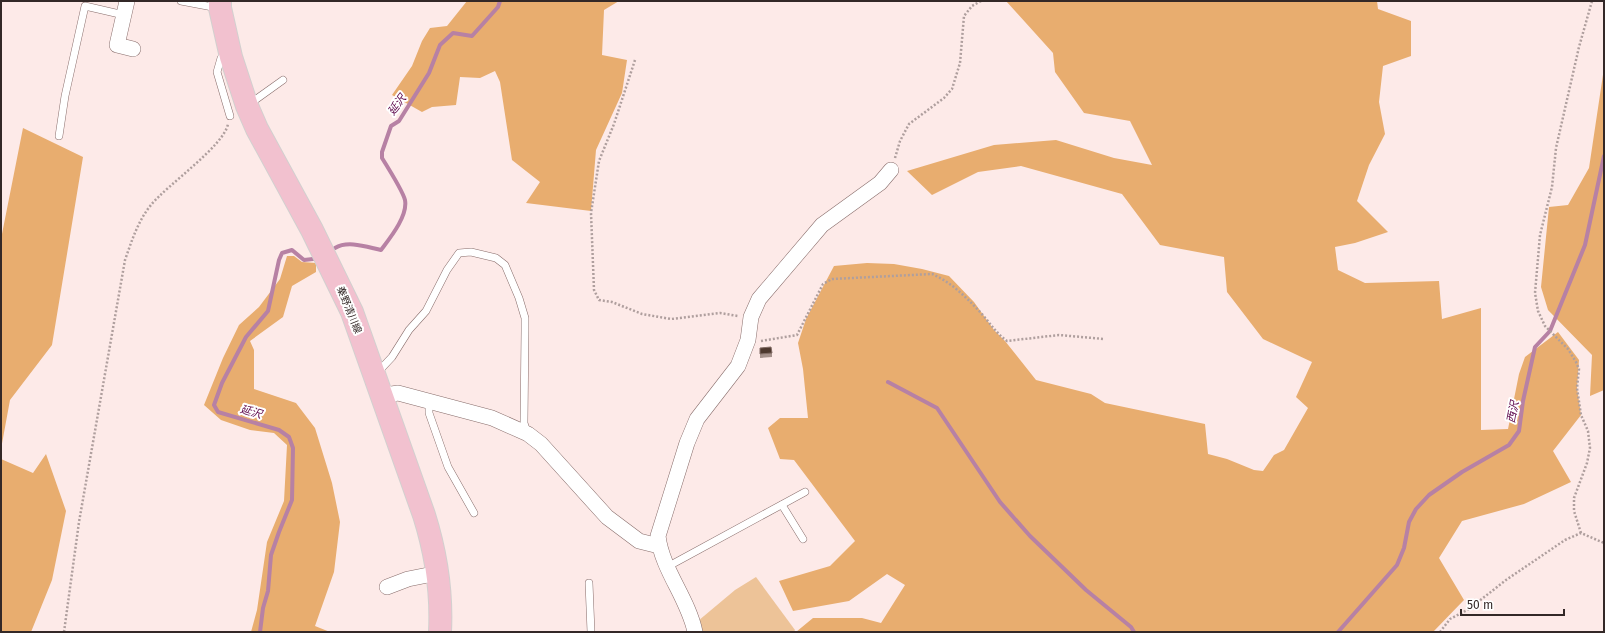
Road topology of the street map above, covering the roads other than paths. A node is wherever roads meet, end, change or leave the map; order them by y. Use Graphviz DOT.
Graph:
graph roads {
  1 [pos="181,1"];
  2 [pos="220,5"];
  3 [pos="126,8"];
  4 [pos="133,49"];
  5 [pos="283,80"];
  6 [pos="238,111"];
  7 [pos="59,136"];
  8 [pos="892,170"];
  9 [pos="377,386"];
  10 [pos="429,402"];
  11 [pos="528,434"];
  12 [pos="804,492"];
  13 [pos="782,505"];
  14 [pos="474,513"];
  15 [pos="803,539"];
  16 [pos="659,546"];
  17 [pos="667,567"];
  18 [pos="438,574"];
  19 [pos="589,584"];
  20 [pos="388,587"];
  21 [pos="440,632"];
  22 [pos="591,632"];
  23 [pos="695,632"];
  1 -- 2 [label="lane"];
  2 -- 6 [label="main road, 秦野清川線"];
  3 -- 4 [label="street"];
  3 -- 7 [label="lane"];
  5 -- 6 [label="lane"];
  6 -- 9 [label="main road, 秦野清川線"];
  8 -- 16 [label="street"];
  9 -- 10 [label="street"];
  9 -- 11 [label="lane"];
  9 -- 18 [label="main road, 秦野清川線"];
  10 -- 11 [label="street"];
  10 -- 14 [label="lane"];
  11 -- 16 [label="street"];
  12 -- 13 [label="lane"];
  13 -- 15 [label="lane"];
  13 -- 17 [label="lane"];
  16 -- 17 [label="street"];
  17 -- 23 [label="street"];
  18 -- 20 [label="street"];
  18 -- 21 [label="main road, 秦野清川線"];
  19 -- 22 [label="lane"];
}
